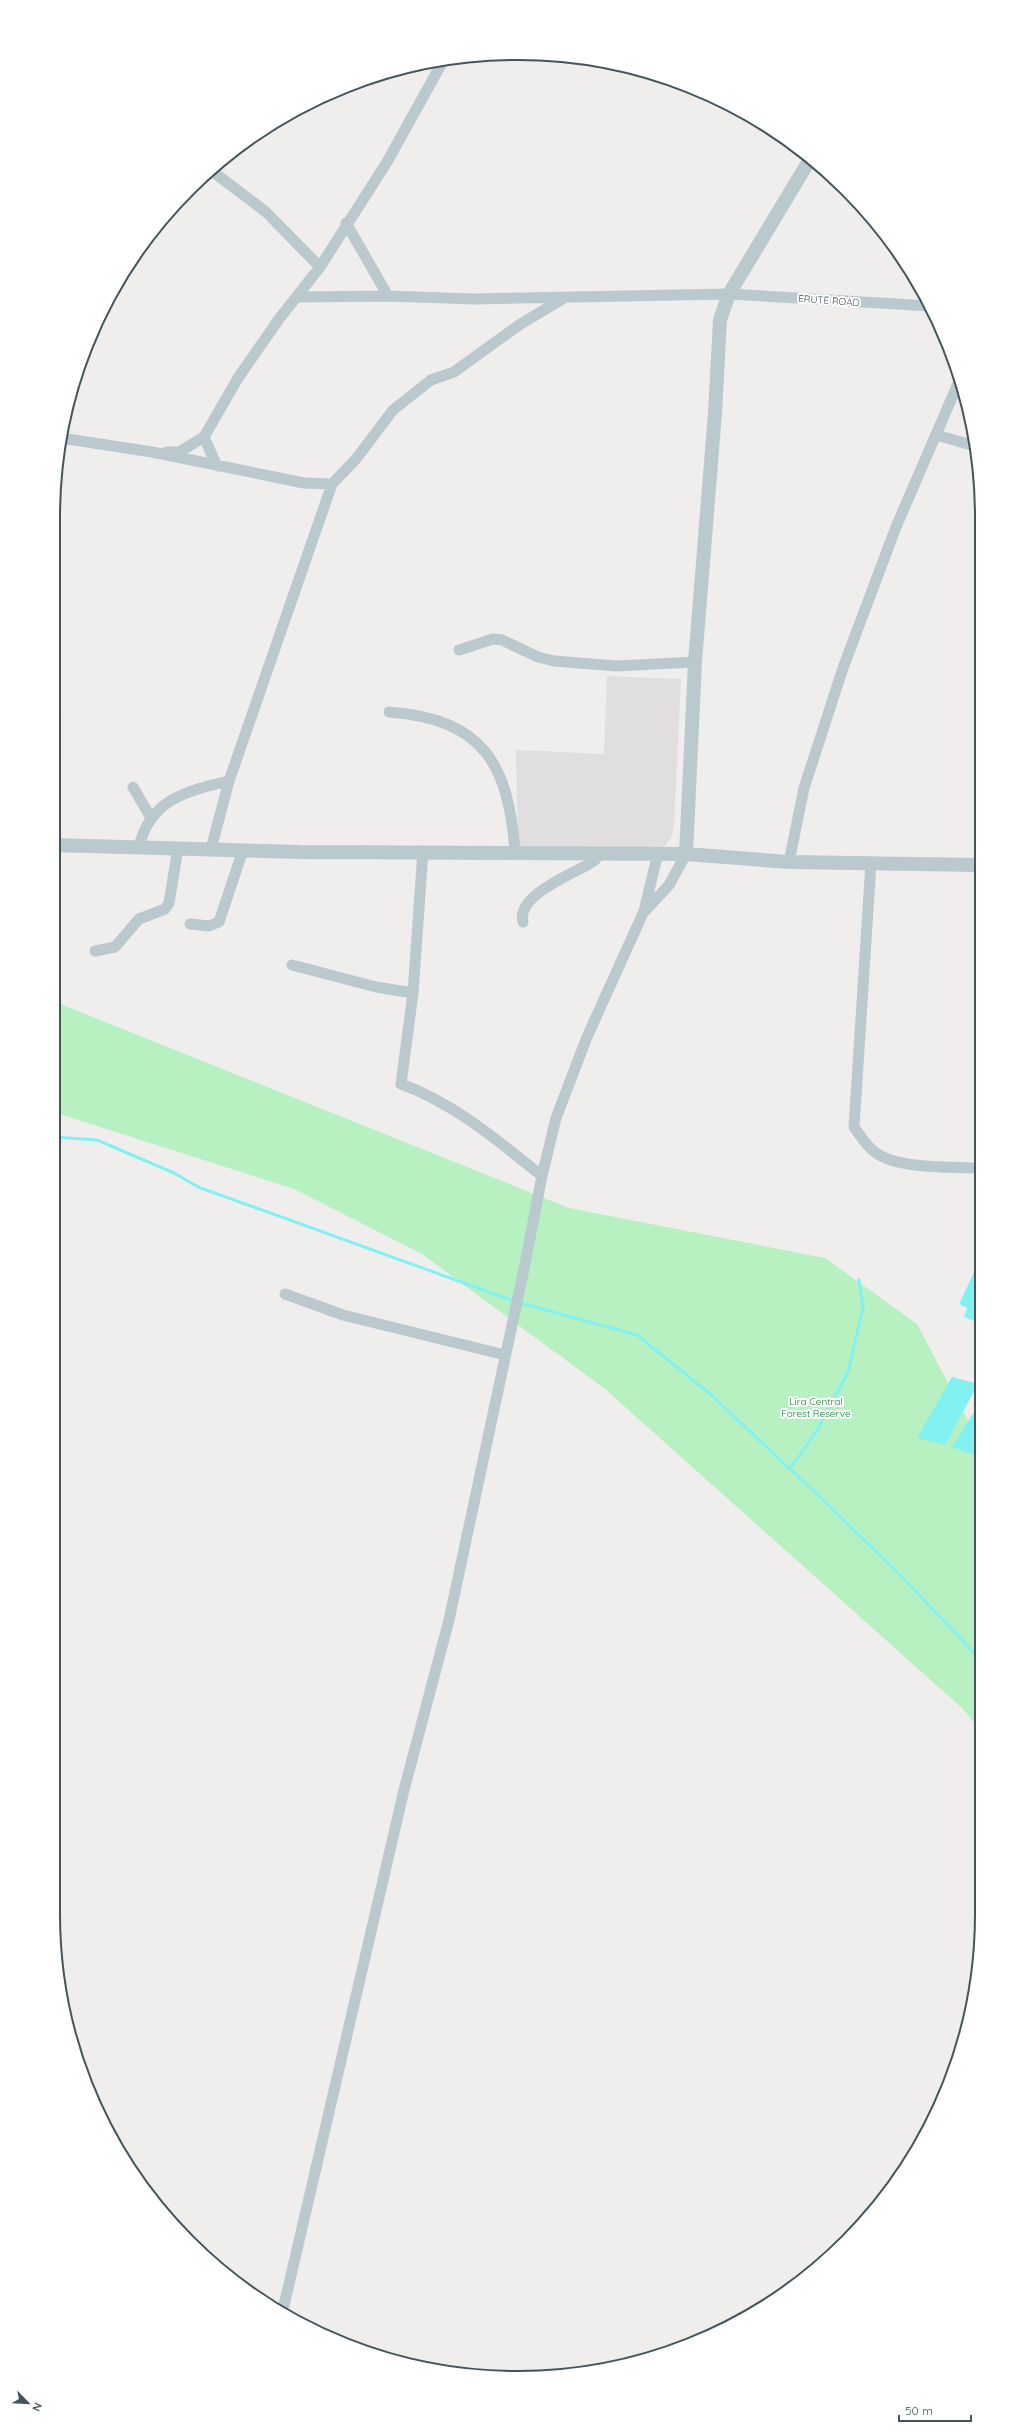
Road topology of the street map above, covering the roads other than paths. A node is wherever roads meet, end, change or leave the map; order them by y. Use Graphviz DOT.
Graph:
graph roads {
  1 [pos="440,67"];
  2 [pos="807,164"];
  3 [pos="216,174"];
  4 [pos="346,223"];
  5 [pos="320,267"];
  6 [pos="728,294"];
  7 [pos="388,296"];
  8 [pos="298,297"];
  9 [pos="564,298"];
  10 [pos="923,306"];
  11 [pos="956,388"];
  12 [pos="936,435"];
  13 [pos="204,437"];
  14 [pos="67,439"];
  15 [pos="969,444"];
  16 [pos="152,452"];
  17 [pos="217,466"];
  18 [pos="332,484"];
  19 [pos="459,650"];
  20 [pos="695,662"];
  21 [pos="389,712"];
  22 [pos="229,780"];
  23 [pos="133,787"];
  24 [pos="151,818"];
  25 [pos="60,845"];
  26 [pos="139,847"];
  27 [pos="178,848"];
  28 [pos="211,849"];
  29 [pos="243,850"];
  30 [pos="515,851"];
  31 [pos="423,852"];
  32 [pos="600,853"];
  33 [pos="658,853"];
  34 [pos="686,854"];
  35 [pos="789,862"];
  36 [pos="871,863"];
  37 [pos="975,865"];
  38 [pos="644,912"];
  39 [pos="523,922"];
  40 [pos="190,924"];
  41 [pos="95,951"];
  42 [pos="292,965"];
  43 [pos="413,993"];
  44 [pos="975,1168"];
  45 [pos="542,1176"];
  46 [pos="285,1294"];
  47 [pos="505,1356"];
  48 [pos="284,2307"];
  1 -- 4 [label="street"];
  2 -- 6 [label="street"];
  3 -- 5 [label="street"];
  4 -- 5 [label="street"];
  4 -- 7 [label="street"];
  5 -- 8 [label="street"];
  6 -- 9 [label="street, ERUTE ROAD"];
  6 -- 10 [label="street, ERUTE ROAD"];
  6 -- 20 [label="street"];
  7 -- 8 [label="street, ERUTE ROAD"];
  7 -- 9 [label="street, ERUTE ROAD"];
  8 -- 13 [label="street"];
  9 -- 18 [label="street"];
  11 -- 12 [label="street"];
  12 -- 15 [label="street"];
  12 -- 35 [label="street"];
  13 -- 16 [label="street"];
  13 -- 17 [label="street"];
  14 -- 16 [label="street"];
  16 -- 17 [label="street"];
  17 -- 18 [label="street"];
  18 -- 22 [label="street"];
  19 -- 20 [label="street"];
  20 -- 34 [label="street"];
  21 -- 30 [label="street"];
  22 -- 24 [label="street"];
  22 -- 28 [label="street"];
  23 -- 24 [label="street"];
  24 -- 26 [label="street"];
  25 -- 26 [label="street"];
  26 -- 27 [label="street"];
  27 -- 28 [label="street"];
  27 -- 41 [label="street"];
  28 -- 29 [label="street"];
  29 -- 31 [label="street"];
  29 -- 40 [label="street"];
  30 -- 31 [label="street"];
  30 -- 32 [label="street"];
  31 -- 43 [label="street"];
  32 -- 33 [label="street"];
  32 -- 39 [label="street"];
  33 -- 34 [label="street"];
  33 -- 38 [label="street"];
  34 -- 35 [label="street"];
  34 -- 38 [label="street"];
  35 -- 36 [label="street"];
  36 -- 37 [label="street"];
  36 -- 44 [label="street"];
  38 -- 45 [label="street"];
  42 -- 43 [label="street"];
  43 -- 45 [label="street"];
  45 -- 47 [label="street"];
  46 -- 47 [label="street"];
  47 -- 48 [label="street"];
}
